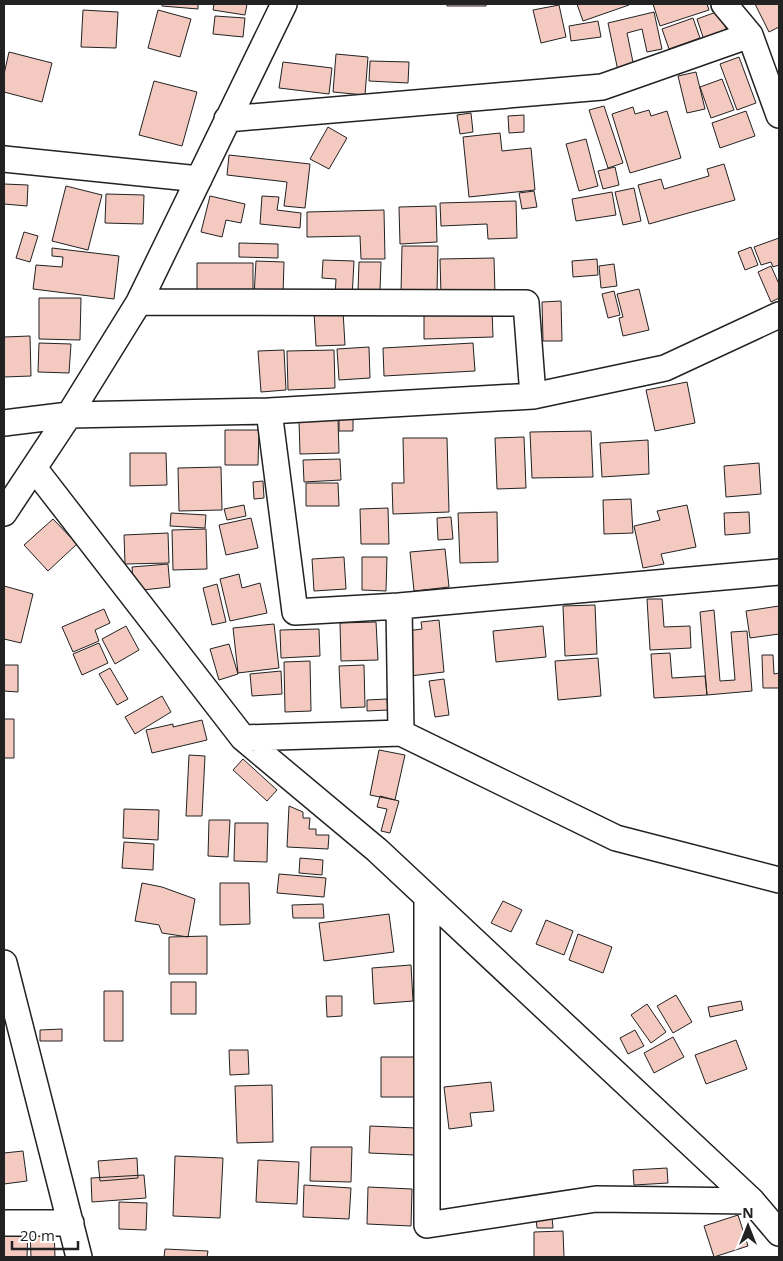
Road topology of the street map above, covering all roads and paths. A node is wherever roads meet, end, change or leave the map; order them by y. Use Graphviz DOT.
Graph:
graph roads {
  1 [pos="284,4"];
  2 [pos="724,4"];
  3 [pos="750,35"];
  4 [pos="779,115"];
  5 [pos="227,119"];
  6 [pos="4,160"];
  7 [pos="199,179"];
  8 [pos="139,302"];
  9 [pos="779,315"];
  10 [pos="533,396"];
  11 [pos="269,411"];
  12 [pos="69,415"];
  13 [pos="4,423"];
  14 [pos="34,468"];
  15 [pos="4,513"];
  16 [pos="779,572"];
  17 [pos="399,606"];
  18 [pos="401,733"];
  19 [pos="243,738"];
  20 [pos="779,880"];
  21 [pos="427,897"];
  22 [pos="4,963"];
  23 [pos="752,1201"];
  24 [pos="70,1223"];
  25 [pos="4,1224"];
  26 [pos="779,1233"];
  27 [pos="79,1257"];
  1 -- 5 [label="street"];
  2 -- 3 [label="street"];
  3 -- 4 [label="street"];
  3 -- 5 [label="street"];
  5 -- 7 [label="street"];
  6 -- 7 [label="street"];
  7 -- 8 [label="street"];
  8 -- 10 [label="street"];
  8 -- 12 [label="street"];
  9 -- 10 [label="street"];
  10 -- 11 [label="street"];
  11 -- 12 [label="street"];
  11 -- 17 [label="street"];
  12 -- 13 [label="street"];
  12 -- 14 [label="street"];
  14 -- 15 [label="street"];
  14 -- 19 [label="street"];
  16 -- 17 [label="street"];
  17 -- 18 [label="street"];
  18 -- 19 [label="street"];
  18 -- 20 [label="street"];
  19 -- 21 [label="street"];
  21 -- 23 [label="street"];
  21 -- 23 [label="street"];
  22 -- 24 [label="street"];
  23 -- 26 [label="street"];
  24 -- 25 [label="street"];
  24 -- 27 [label="street"];
}
